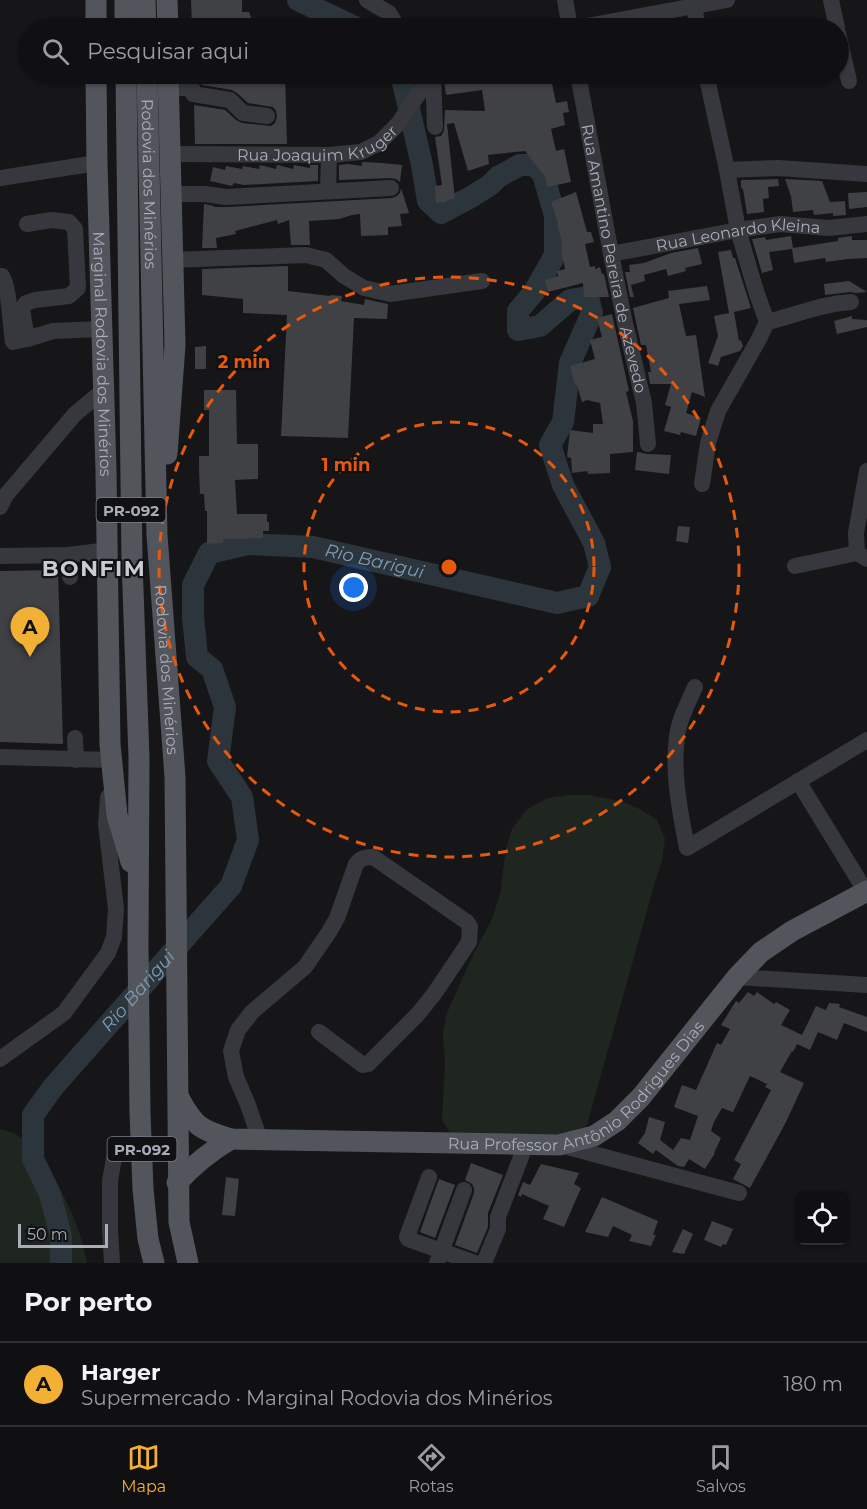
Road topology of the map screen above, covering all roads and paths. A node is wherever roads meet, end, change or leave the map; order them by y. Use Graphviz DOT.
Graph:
graph roads {
  1 [pos="96,0"];
  2 [pos="125,0"];
  3 [pos="145,0"];
  4 [pos="167,0"];
  5 [pos="367,0"];
  6 [pos="565,0"];
  7 [pos="727,0"];
  8 [pos="831,0"];
  9 [pos="694,6"];
  10 [pos="96,18"];
  11 [pos="125,18"];
  12 [pos="146,18"];
  13 [pos="168,18"];
  14 [pos="392,18"];
  15 [pos="568,18"];
  16 [pos="630,18"];
  17 [pos="696,18"];
  18 [pos="835,18"];
  19 [pos="96,84"];
  20 [pos="126,84"];
  21 [pos="147,84"];
  22 [pos="425,84"];
  23 [pos="433,84"];
  24 [pos="580,84"];
  25 [pos="708,84"];
  26 [pos="169,87"];
  27 [pos="267,116"];
  28 [pos="435,127"];
  29 [pos="170,154"];
  30 [pos="330,155"];
  31 [pos="97,163"];
  32 [pos="728,170"];
  33 [pos="867,174"];
  34 [pos="0,178"];
  35 [pos="391,188"];
  36 [pos="328,191"];
  37 [pos="172,200"];
  38 [pos="27,224"];
  39 [pos="867,224"];
  40 [pos="738,230"];
  41 [pos="611,254"];
  42 [pos="172,260"];
  43 [pos="0,276"];
  44 [pos="482,281"];
  45 [pos="851,302"];
  46 [pos="767,322"];
  47 [pos="102,329"];
  48 [pos="13,342"];
  49 [pos="104,390"];
  50 [pos="648,444"];
  51 [pos="867,471"];
  52 [pos="702,484"];
  53 [pos="0,507"];
  54 [pos="157,535"];
  55 [pos="108,550"];
  56 [pos="69,555"];
  57 [pos="0,556"];
  58 [pos="862,556"];
  59 [pos="795,566"];
  60 [pos="70,577"];
  61 [pos="695,687"];
  62 [pos="75,738"];
  63 [pos="867,740"];
  64 [pos="0,757"];
  65 [pos="76,759"];
  66 [pos="111,760"];
  67 [pos="798,781"];
  68 [pos="138,883"];
  69 [pos="866,891"];
  70 [pos="737,977"];
  71 [pos="867,985"];
  72 [pos="319,1032"];
  73 [pos="0,1059"];
  74 [pos="178,1097"];
  75 [pos="231,1139"];
  76 [pos="260,1140"];
  77 [pos="541,1145"];
  78 [pos="142,1148"];
  79 [pos="429,1177"];
  80 [pos="177,1184"];
  81 [pos="464,1190"];
  82 [pos="739,1194"];
  83 [pos="439,1257"];
  84 [pos="112,1263"];
  85 [pos="154,1263"];
  86 [pos="188,1263"];
  87 [pos="475,1263"];
  88 [pos="484,1263"];
  1 -- 10 [label="main road"];
  2 -- 11 [label="main road"];
  3 -- 12 [label="main road"];
  4 -- 13 [label="main road"];
  5 -- 14 [label="street"];
  6 -- 15 [label="street"];
  7 -- 9 [label="street"];
  8 -- 18 [label="street"];
  9 -- 16 [label="street"];
  9 -- 17 [label="street"];
  19 -- 31 [label="main road, Marginal Rodovia dos Minérios"];
  20 -- 68 [label="main road, Rodovia dos Minérios / PR-092"];
  21 -- 54 [label="main road, Rodovia dos Minérios / PR-092"];
  22 -- 30 [label="street, Rua Joaquim Kruger"];
  23 -- 28 [label="street"];
  24 -- 41 [label="street, Rua Amantino Pereira de Azevedo"];
  25 -- 32 [label="street"];
  26 -- 27 [label="street"];
  26 -- 29 [label="main road"];
  29 -- 30 [label="street, Rua Joaquim Kruger"];
  29 -- 37 [label="main road"];
  30 -- 36 [label="street"];
  31 -- 34 [label="street"];
  31 -- 47 [label="main road, Marginal Rodovia dos Minérios"];
  32 -- 33 [label="street"];
  32 -- 40 [label="street"];
  35 -- 36 [label="street"];
  36 -- 37 [label="street"];
  37 -- 42 [label="main road"];
  38 -- 48 [label="street"];
  39 -- 40 [label="street, Rua Leonardo Kleina"];
  40 -- 41 [label="street, Rua Leonardo Kleina"];
  40 -- 46 [label="street"];
  41 -- 50 [label="street, Rua Amantino Pereira de Azevedo"];
  42 -- 44 [label="street"];
  42 -- 54 [label="main road"];
  43 -- 48 [label="street"];
  45 -- 46 [label="street"];
  46 -- 52 [label="street"];
  47 -- 48 [label="street"];
  47 -- 49 [label="main road, Marginal Rodovia dos Minérios"];
  49 -- 53 [label="street"];
  49 -- 55 [label="main road, Marginal Rodovia dos Minérios"];
  51 -- 58 [label="street"];
  54 -- 74 [label="main road, Rodovia dos Minérios / PR-092"];
  55 -- 56 [label="street"];
  55 -- 66 [label="main road, Marginal Rodovia dos Minérios"];
  56 -- 57 [label="street"];
  56 -- 60 [label="street"];
  58 -- 59 [label="street"];
  61 -- 67 [label="street"];
  62 -- 65 [label="street"];
  63 -- 67 [label="street"];
  64 -- 65 [label="street"];
  65 -- 66 [label="street"];
  66 -- 68 [label="main road, Marginal Rodovia dos Minérios"];
  66 -- 73 [label="street"];
  67 -- 69 [label="street"];
  68 -- 78 [label="main road, Rodovia dos Minérios / PR-092"];
  69 -- 70 [label="main road, Rua Professor Antônio Rodrigues Dias"];
  70 -- 71 [label="street"];
  70 -- 77 [label="main road, Rua Professor Antônio Rodrigues Dias"];
  72 -- 76 [label="street"];
  74 -- 75 [label="main road, Rua Professor Antônio Rodrigues Dias"];
  74 -- 80 [label="main road, Rodovia dos Minérios / PR-092"];
  75 -- 76 [label="main road, Rua Professor Antônio Rodrigues Dias"];
  75 -- 80 [label="main road"];
  76 -- 77 [label="main road, Rua Professor Antônio Rodrigues Dias"];
  77 -- 82 [label="street"];
  77 -- 88 [label="street"];
  78 -- 84 [label="street"];
  78 -- 85 [label="main road, Rodovia dos Minérios / PR-092"];
  79 -- 83 [label="street"];
  80 -- 86 [label="main road, Rodovia dos Minérios / PR-092"];
  81 -- 83 [label="street"];
  83 -- 87 [label="street"];
}
